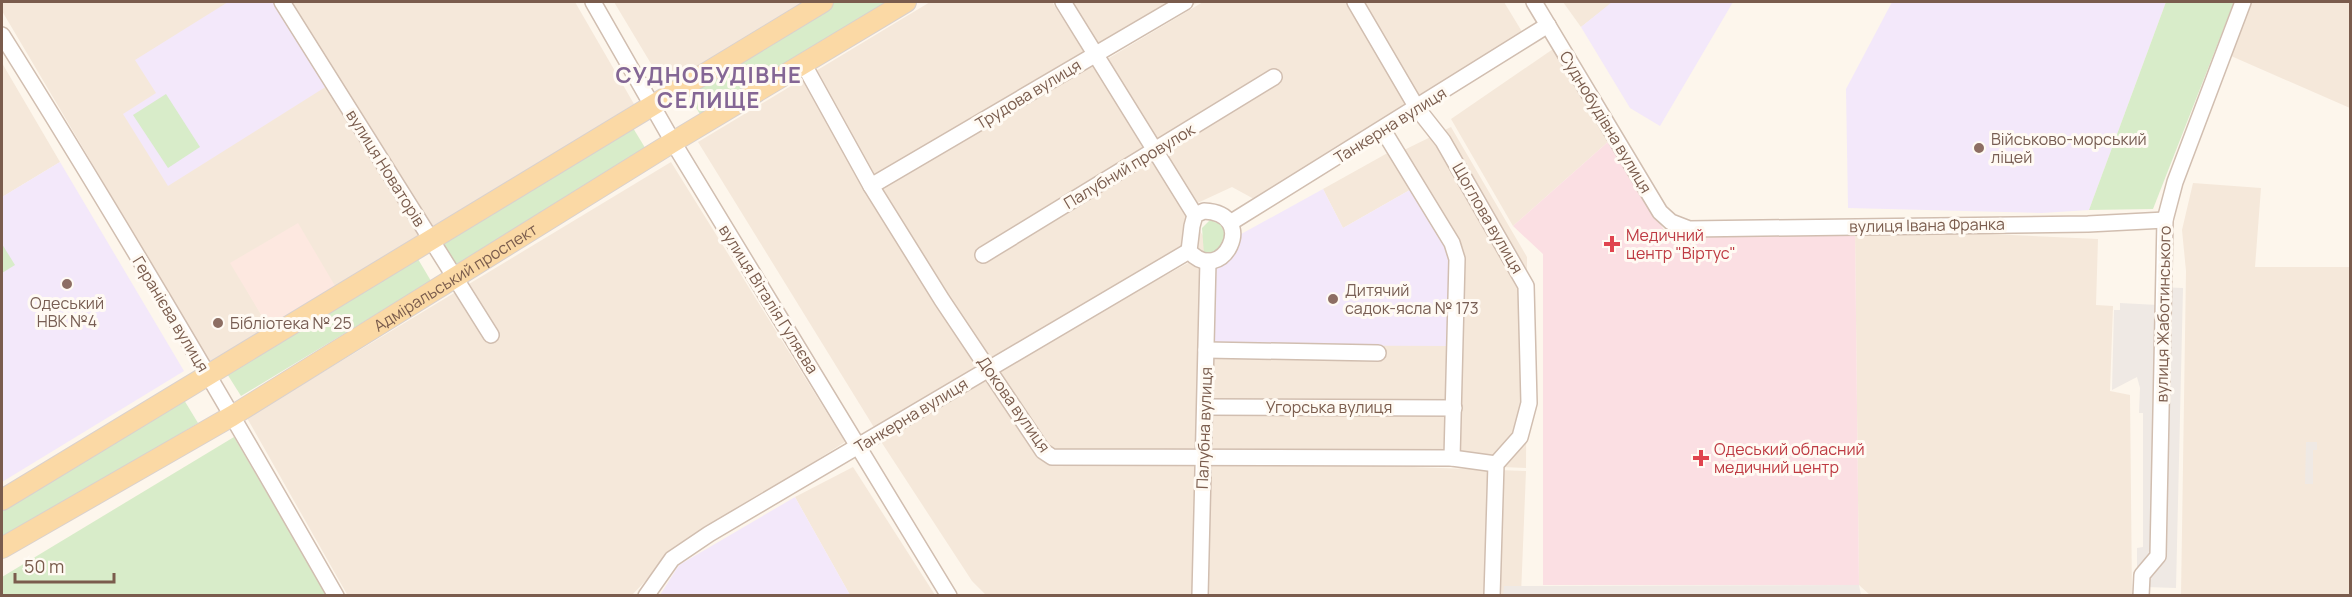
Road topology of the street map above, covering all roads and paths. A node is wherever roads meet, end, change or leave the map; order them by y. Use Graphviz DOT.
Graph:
graph roads {
  1 [pos="282,2"];
  2 [pos="593,2"];
  3 [pos="823,2"];
  4 [pos="906,2"];
  5 [pos="1063,2"];
  6 [pos="1185,2"];
  7 [pos="1355,2"];
  8 [pos="1534,2"];
  9 [pos="2243,2"];
  10 [pos="1548,25"];
  11 [pos="2,35"];
  12 [pos="1094,55"];
  13 [pos="803,63"];
  14 [pos="1274,77"];
  15 [pos="651,104"];
  16 [pos="1417,108"];
  17 [pos="1383,130"];
  18 [pos="673,142"];
  19 [pos="1154,151"];
  20 [pos="871,186"];
  21 [pos="1195,216"];
  22 [pos="2165,220"];
  23 [pos="1230,223"];
  24 [pos="1689,229"];
  25 [pos="431,241"];
  26 [pos="1189,251"];
  27 [pos="983,255"];
  28 [pos="1208,261"];
  29 [pos="455,278"];
  30 [pos="491,335"];
  31 [pos="1206,350"];
  32 [pos="1378,352"];
  33 [pos="989,369"];
  34 [pos="208,376"];
  35 [pos="1205,406"];
  36 [pos="1454,408"];
  37 [pos="232,416"];
  38 [pos="860,446"];
  39 [pos="1203,458"];
  40 [pos="1452,458"];
  41 [pos="1496,464"];
  42 [pos="2,500"];
  43 [pos="2,548"];
  44 [pos="2151,566"];
  45 [pos="336,596"];
  46 [pos="646,596"];
  47 [pos="949,596"];
  48 [pos="1200,596"];
  49 [pos="1492,596"];
  50 [pos="2141,596"];
  51 [pos="2152,596"];
  1 -- 25 [label="street, вулиця Новаторів"];
  2 -- 15 [label="street, вулиця Віталія Гуляєва"];
  3 -- 15 [label="main road"];
  4 -- 13 [label="main road, Адміральський проспект"];
  5 -- 12 [label="street"];
  6 -- 12 [label="street, Трудова вулиця"];
  7 -- 16 [label="street, Щоглова вулиця"];
  8 -- 10 [label="street, Суднобудівна вулиця"];
  9 -- 22 [label="street, вулиця Жаботинського"];
  10 -- 16 [label="street, Танкерна вулиця"];
  10 -- 24 [label="street, Суднобудівна вулиця"];
  11 -- 34 [label="street, Геранієва вулиця"];
  12 -- 19 [label="street"];
  12 -- 20 [label="street, Трудова вулиця"];
  13 -- 18 [label="main road, Адміральський проспект"];
  13 -- 20 [label="street, Докова вулиця"];
  14 -- 19 [label="street, Палубний провулок"];
  15 -- 18 [label="street, вулиця Віталія Гуляєва"];
  15 -- 25 [label="main road"];
  16 -- 17 [label="street, Танкерна вулиця"];
  16 -- 41 [label="street, Щоглова вулиця"];
  17 -- 23 [label="street, Танкерна вулиця"];
  17 -- 36 [label="street"];
  18 -- 29 [label="main road, Адміральський проспект"];
  18 -- 38 [label="street, вулиця Віталія Гуляєва"];
  19 -- 21 [label="street"];
  19 -- 27 [label="street, Палубний провулок"];
  20 -- 33 [label="street, Докова вулиця"];
  21 -- 23 [label="street"];
  21 -- 26 [label="street"];
  22 -- 24 [label="street, вулиця Івана Франка"];
  22 -- 44 [label="street, вулиця Жаботинського"];
  23 -- 28 [label="street"];
  25 -- 29 [label="street, вулиця Новаторів"];
  25 -- 34 [label="main road"];
  26 -- 28 [label="street"];
  26 -- 33 [label="street, Танкерна вулиця"];
  28 -- 31 [label="street, Палубна вулиця"];
  29 -- 30 [label="street, вулиця Новаторів"];
  29 -- 37 [label="main road, Адміральський проспект"];
  31 -- 32 [label="street"];
  31 -- 35 [label="street, Палубна вулиця"];
  33 -- 38 [label="street, Танкерна вулиця"];
  33 -- 39 [label="street, Докова вулиця"];
  34 -- 37 [label="street, Геранієва вулиця"];
  34 -- 42 [label="main road"];
  35 -- 36 [label="street, Угорська вулиця"];
  35 -- 39 [label="street, Палубна вулиця"];
  36 -- 40 [label="street"];
  37 -- 43 [label="main road, Адміральський проспект"];
  37 -- 45 [label="street, Геранієва вулиця"];
  38 -- 46 [label="street, Танкерна вулиця"];
  38 -- 47 [label="street, вулиця Віталія Гуляєва"];
  39 -- 40 [label="street, Докова вулиця"];
  39 -- 48 [label="street, Палубна вулиця"];
  40 -- 41 [label="street, Докова вулиця"];
  41 -- 49 [label="street"];
  44 -- 50 [label="street, вулиця Жаботинського"];
  44 -- 51 [label="street, вулиця Жаботинського"];
}
